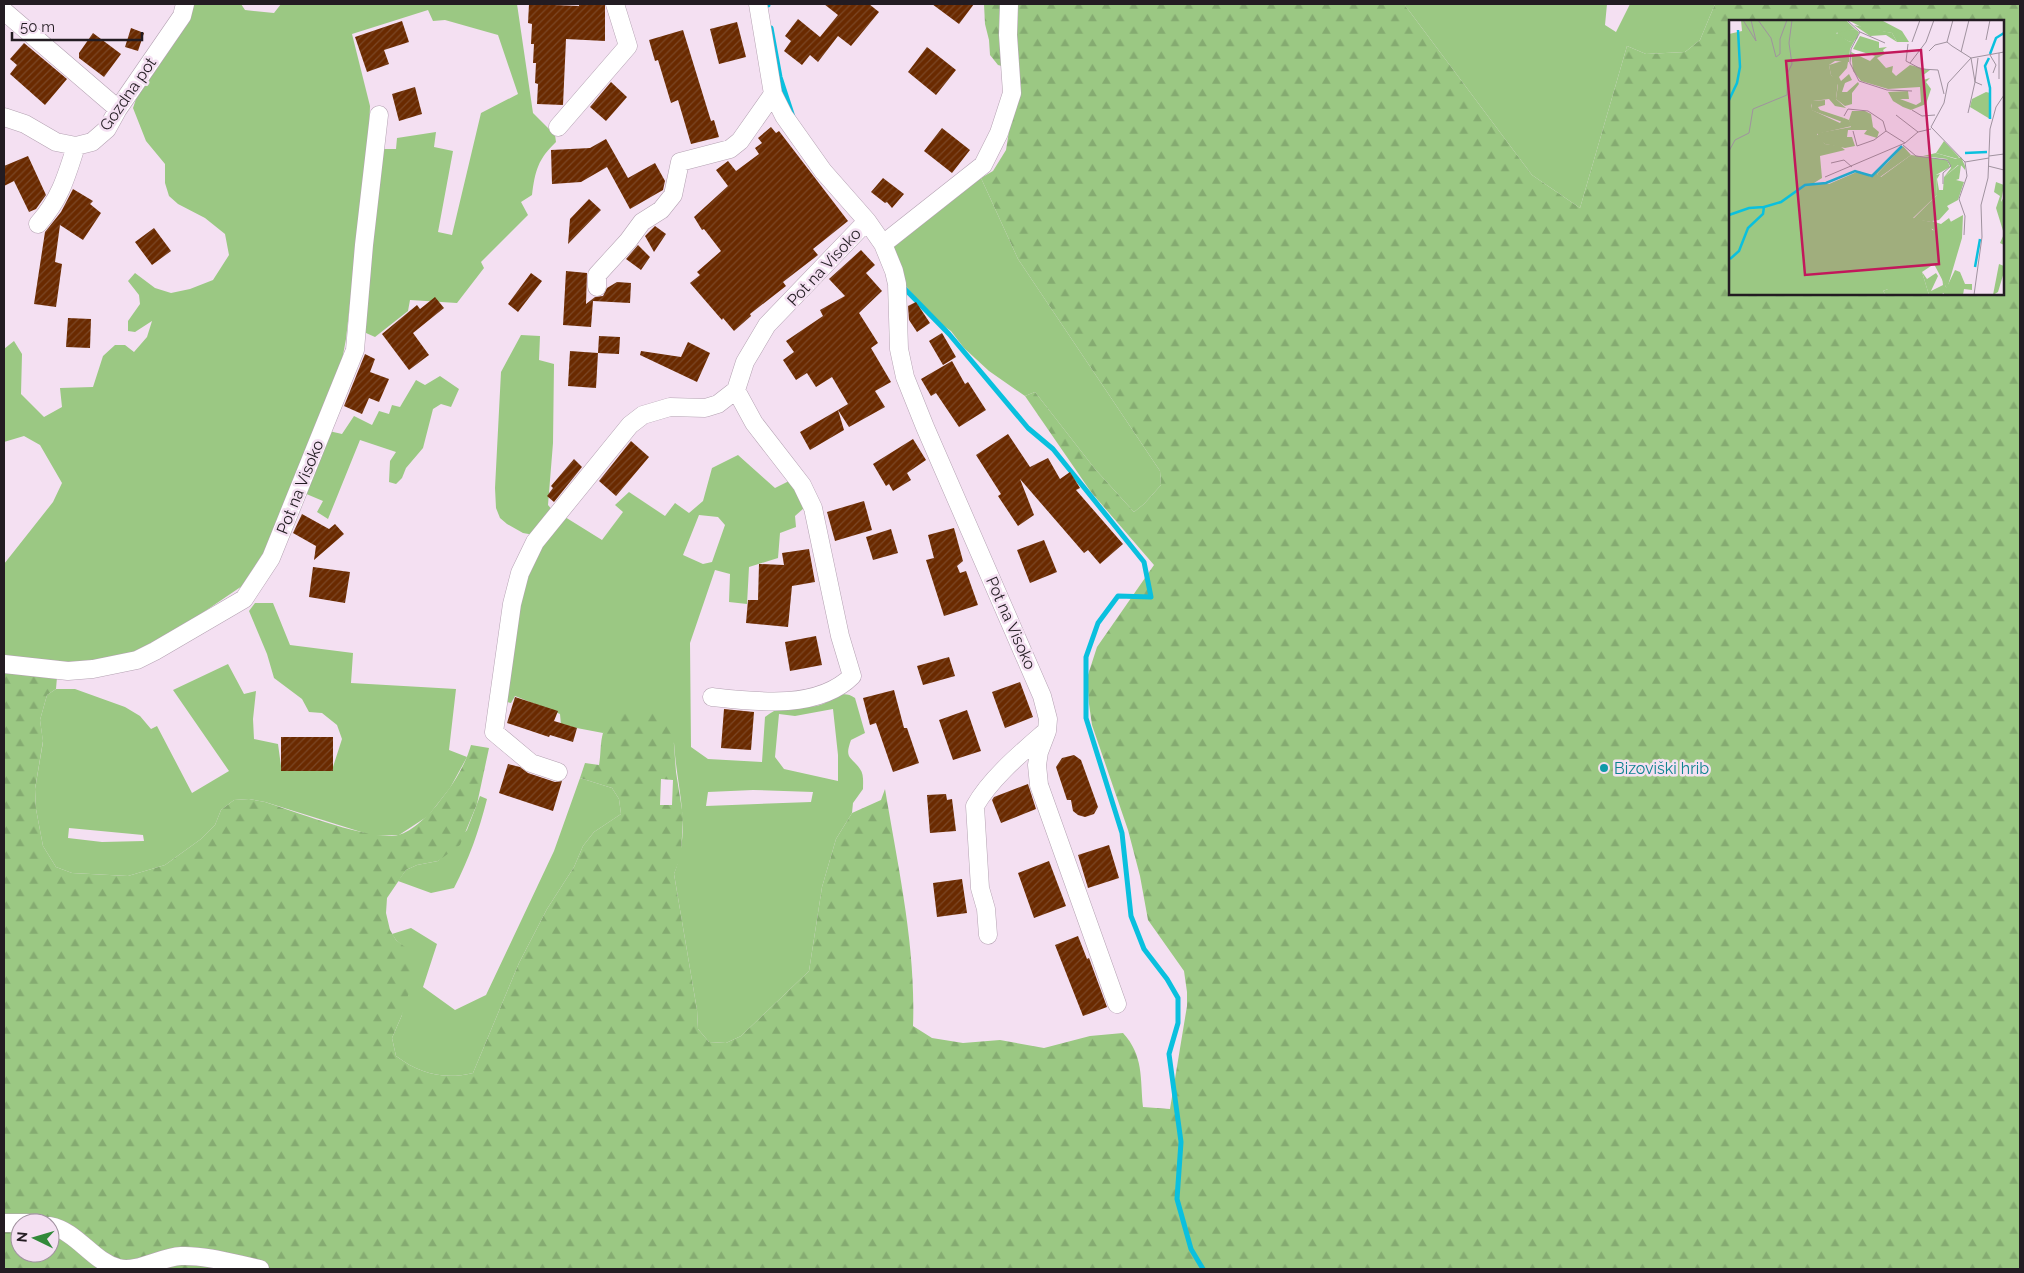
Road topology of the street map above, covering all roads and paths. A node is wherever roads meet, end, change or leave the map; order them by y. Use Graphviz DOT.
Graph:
graph roads {
  1 [pos="185,4"];
  2 [pos="615,4"];
  3 [pos="758,4"];
  4 [pos="1009,4"];
  5 [pos="4,12"];
  6 [pos="773,94"];
  7 [pos="118,109"];
  8 [pos="379,115"];
  9 [pos="4,117"];
  10 [pos="558,127"];
  11 [pos="76,146"];
  12 [pos="867,221"];
  13 [pos="38,224"];
  14 [pos="883,244"];
  15 [pos="597,287"];
  16 [pos="736,390"];
  17 [pos="4,664"];
  18 [pos="712,697"];
  19 [pos="1047,732"];
  20 [pos="558,772"];
  21 [pos="988,935"];
  22 [pos="1117,1004"];
  23 [pos="60,1228"];
  24 [pos="260,1269"];
  1 -- 7 [label="street, Gozdna pot"];
  2 -- 10 [label="street"];
  3 -- 6 [label="street, Pot na Visoko"];
  4 -- 14 [label="street, Pot na Visoko"];
  5 -- 7 [label="street"];
  6 -- 12 [label="street, Pot na Visoko"];
  6 -- 15 [label="street"];
  7 -- 11 [label="street, Gozdna pot"];
  8 -- 17 [label="street, Pot na Visoko"];
  9 -- 11 [label="street"];
  11 -- 13 [label="street"];
  12 -- 14 [label="street, Pot na Visoko"];
  12 -- 16 [label="street, Pot na Visoko"];
  14 -- 19 [label="street, Pot na Visoko"];
  16 -- 18 [label="street"];
  16 -- 20 [label="street"];
  19 -- 21 [label="street"];
  19 -- 22 [label="street, Pot na Visoko"];
  23 -- 24 [label="street"];
}
